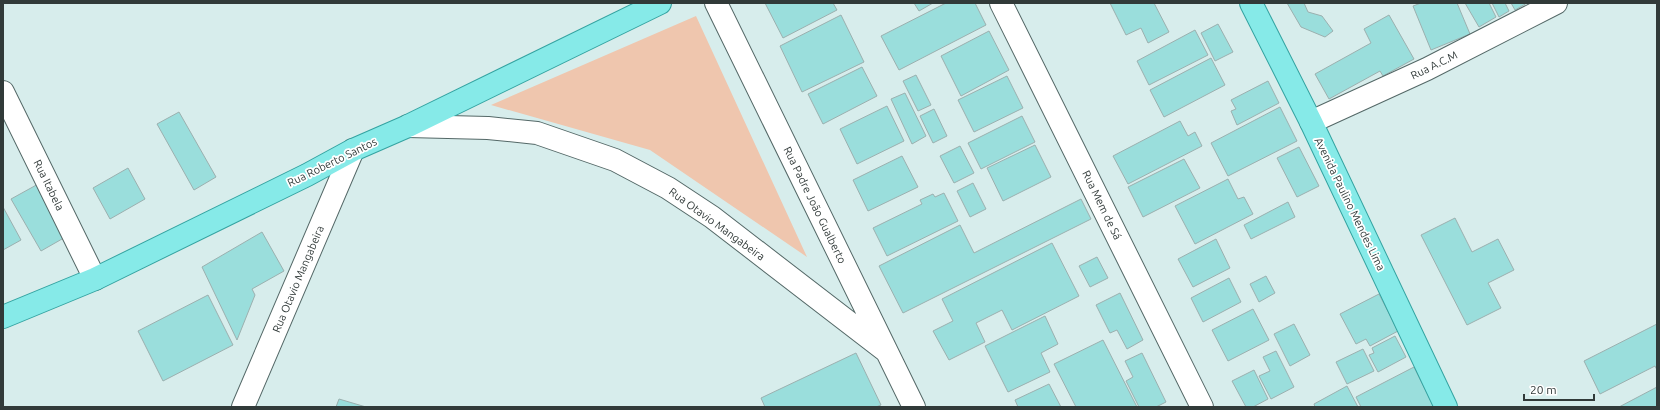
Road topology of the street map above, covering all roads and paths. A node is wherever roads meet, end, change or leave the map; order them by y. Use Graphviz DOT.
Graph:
graph roads {
  1 [pos="660,3"];
  2 [pos="716,3"];
  3 [pos="1001,3"];
  4 [pos="1251,3"];
  5 [pos="1556,3"];
  6 [pos="3,92"];
  7 [pos="1310,122"];
  8 [pos="408,126"];
  9 [pos="353,150"];
  10 [pos="95,279"];
  11 [pos="3,317"];
  12 [pos="886,351"];
  13 [pos="242,407"];
  14 [pos="914,407"];
  15 [pos="1202,407"];
  16 [pos="1446,407"];
  1 -- 8 [label="main road, Rua Roberto Santos"];
  2 -- 12 [label="street, Rua Padre João Gualberto"];
  3 -- 15 [label="street, Rua Mem de Sá"];
  4 -- 7 [label="main road, Avenida Paulino Mendes Lima"];
  5 -- 7 [label="street, Rua A.C.M"];
  6 -- 10 [label="street, Rua Itabela"];
  7 -- 16 [label="main road, Avenida Paulino Mendes Lima"];
  8 -- 9 [label="main road, Rua Roberto Santos"];
  8 -- 12 [label="street, Rua Otavio Mangabeira"];
  9 -- 10 [label="main road, Rua Roberto Santos"];
  9 -- 13 [label="street, Rua Otavio Mangabeira"];
  10 -- 11 [label="main road, Rua Roberto Santos"];
  12 -- 14 [label="street, Rua Padre João Gualberto"];
}
